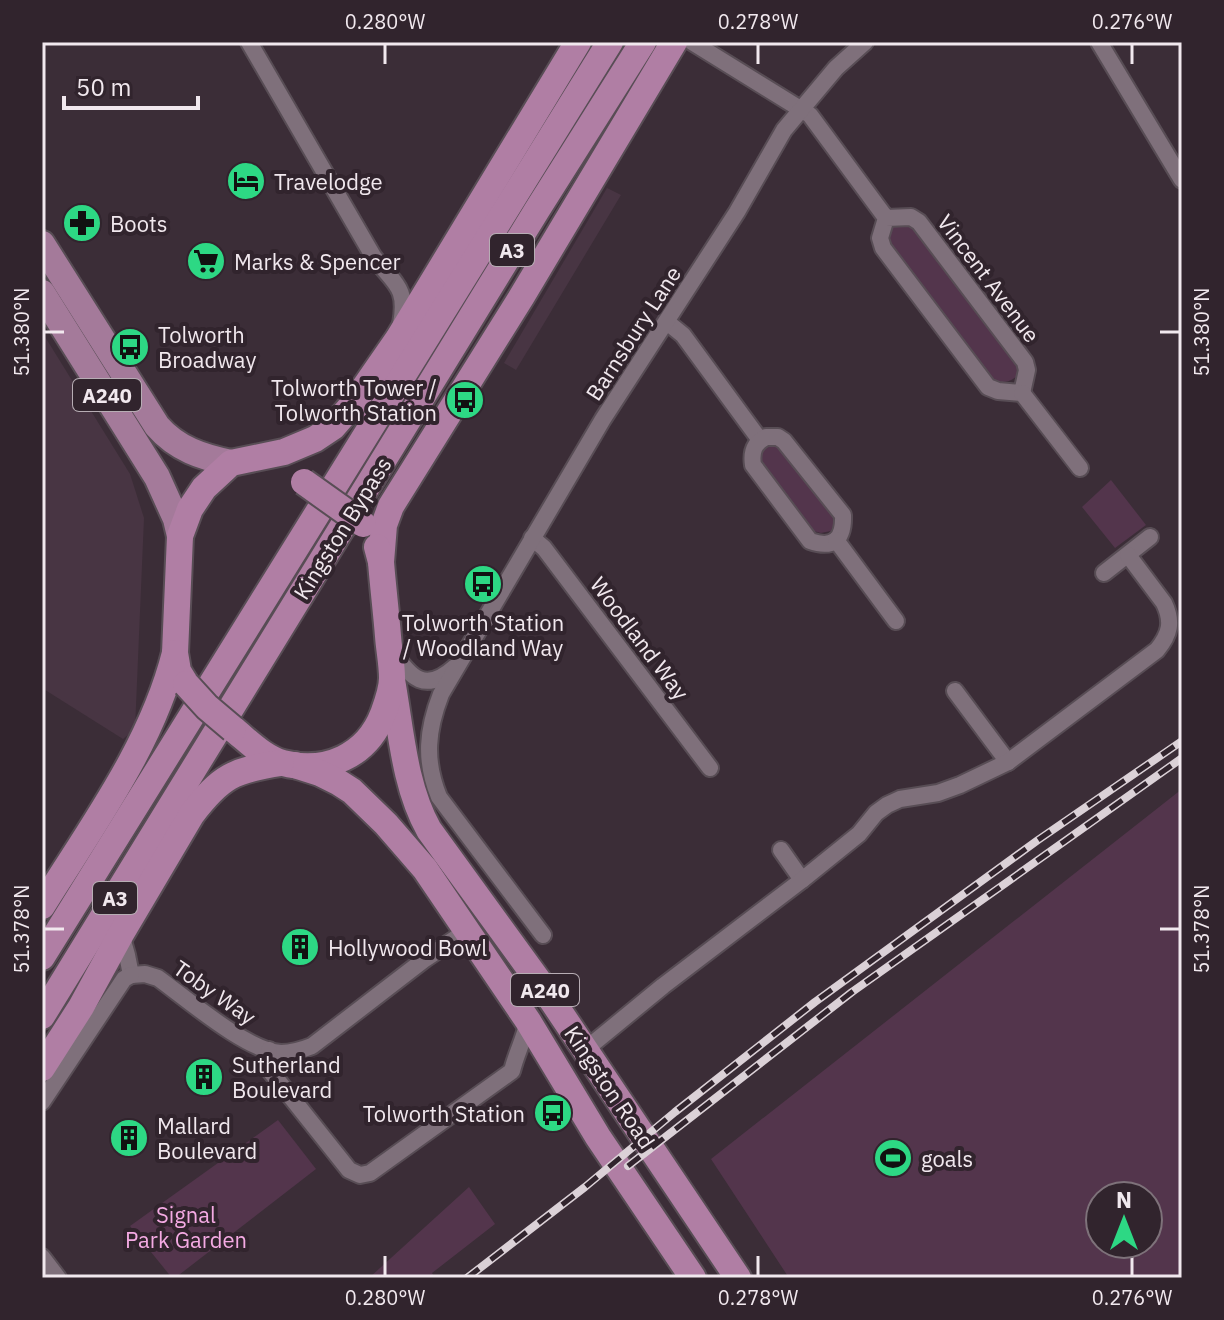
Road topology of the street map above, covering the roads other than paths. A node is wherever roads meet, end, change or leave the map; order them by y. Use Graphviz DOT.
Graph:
graph roads {
  1 [pos="249,42"];
  2 [pos="578,42"];
  3 [pos="610,42"];
  4 [pos="643,42"];
  5 [pos="674,42"];
  6 [pos="692,42"];
  7 [pos="865,42"];
  8 [pos="1099,42"];
  9 [pos="802,109"];
  10 [pos="1182,180"];
  11 [pos="886,218"];
  12 [pos="42,244"];
  13 [pos="42,293"];
  14 [pos="667,322"];
  15 [pos="398,339"];
  16 [pos="1022,393"];
  17 [pos="760,440"];
  18 [pos="243,460"];
  19 [pos="1080,468"];
  20 [pos="180,536"];
  21 [pos="1150,537"];
  22 [pos="532,538"];
  23 [pos="836,540"];
  24 [pos="1128,555"];
  25 [pos="381,562"];
  26 [pos="1104,573"];
  27 [pos="896,621"];
  28 [pos="389,647"];
  29 [pos="175,653"];
  30 [pos="459,663"];
  31 [pos="392,680"];
  32 [pos="955,691"];
  33 [pos="1008,762"];
  34 [pos="288,764"];
  35 [pos="710,768"];
  36 [pos="781,850"];
  37 [pos="802,880"];
  38 [pos="42,906"];
  39 [pos="468,930"];
  40 [pos="121,934"];
  41 [pos="543,935"];
  42 [pos="42,957"];
  43 [pos="131,975"];
  44 [pos="42,1016"];
  45 [pos="528,1021"];
  46 [pos="269,1050"];
  47 [pos="585,1050"];
  48 [pos="42,1068"];
  49 [pos="42,1102"];
  50 [pos="42,1257"];
  51 [pos="58,1278"];
  52 [pos="693,1278"];
  53 [pos="738,1278"];
  1 -- 15 [label="street"];
  2 -- 15 [label="highway"];
  3 -- 42 [label="highway, Kingston Bypass / A3"];
  4 -- 44 [label="highway, Kingston Bypass / A3"];
  5 -- 25 [label="highway"];
  6 -- 9 [label="street"];
  7 -- 9 [label="street, Barnsbury Lane"];
  8 -- 10 [label="street"];
  9 -- 11 [label="street"];
  9 -- 14 [label="street, Barnsbury Lane"];
  11 -- 16 [label="street"];
  11 -- 16 [label="street, Vincent Avenue"];
  12 -- 18 [label="main road, A240"];
  13 -- 20 [label="main road, A240"];
  14 -- 17 [label="street"];
  14 -- 22 [label="street, Barnsbury Lane"];
  15 -- 18 [label="highway"];
  16 -- 19 [label="street"];
  17 -- 23 [label="street"];
  17 -- 23 [label="street"];
  18 -- 20 [label="highway, A240"];
  18 -- 25 [label="highway, A240, bridge"];
  20 -- 29 [label="highway, A240"];
  21 -- 24 [label="street"];
  22 -- 30 [label="street, Barnsbury Lane"];
  22 -- 35 [label="street, Woodland Way"];
  23 -- 27 [label="street"];
  24 -- 26 [label="street"];
  24 -- 33 [label="street"];
  25 -- 28 [label="highway, A240"];
  28 -- 30 [label="street"];
  28 -- 31 [label="highway, A240"];
  29 -- 34 [label="highway, A240, bridge"];
  29 -- 38 [label="highway"];
  30 -- 41 [label="street, Barnsbury Lane"];
  31 -- 34 [label="highway, A240"];
  31 -- 47 [label="highway, Kingston Road / A240"];
  32 -- 33 [label="street"];
  33 -- 37 [label="street"];
  34 -- 39 [label="highway, Kingston Road / A240"];
  34 -- 40 [label="highway"];
  36 -- 37 [label="street"];
  37 -- 47 [label="street"];
  39 -- 45 [label="highway, Kingston Road / A240"];
  39 -- 46 [label="street, Toby Way"];
  40 -- 43 [label="street"];
  40 -- 48 [label="highway"];
  43 -- 46 [label="street, Toby Way"];
  43 -- 49 [label="street"];
  45 -- 46 [label="street"];
  45 -- 52 [label="highway, Kingston Road / A240"];
  47 -- 53 [label="highway, Kingston Road / A240"];
  50 -- 51 [label="street"];
}
